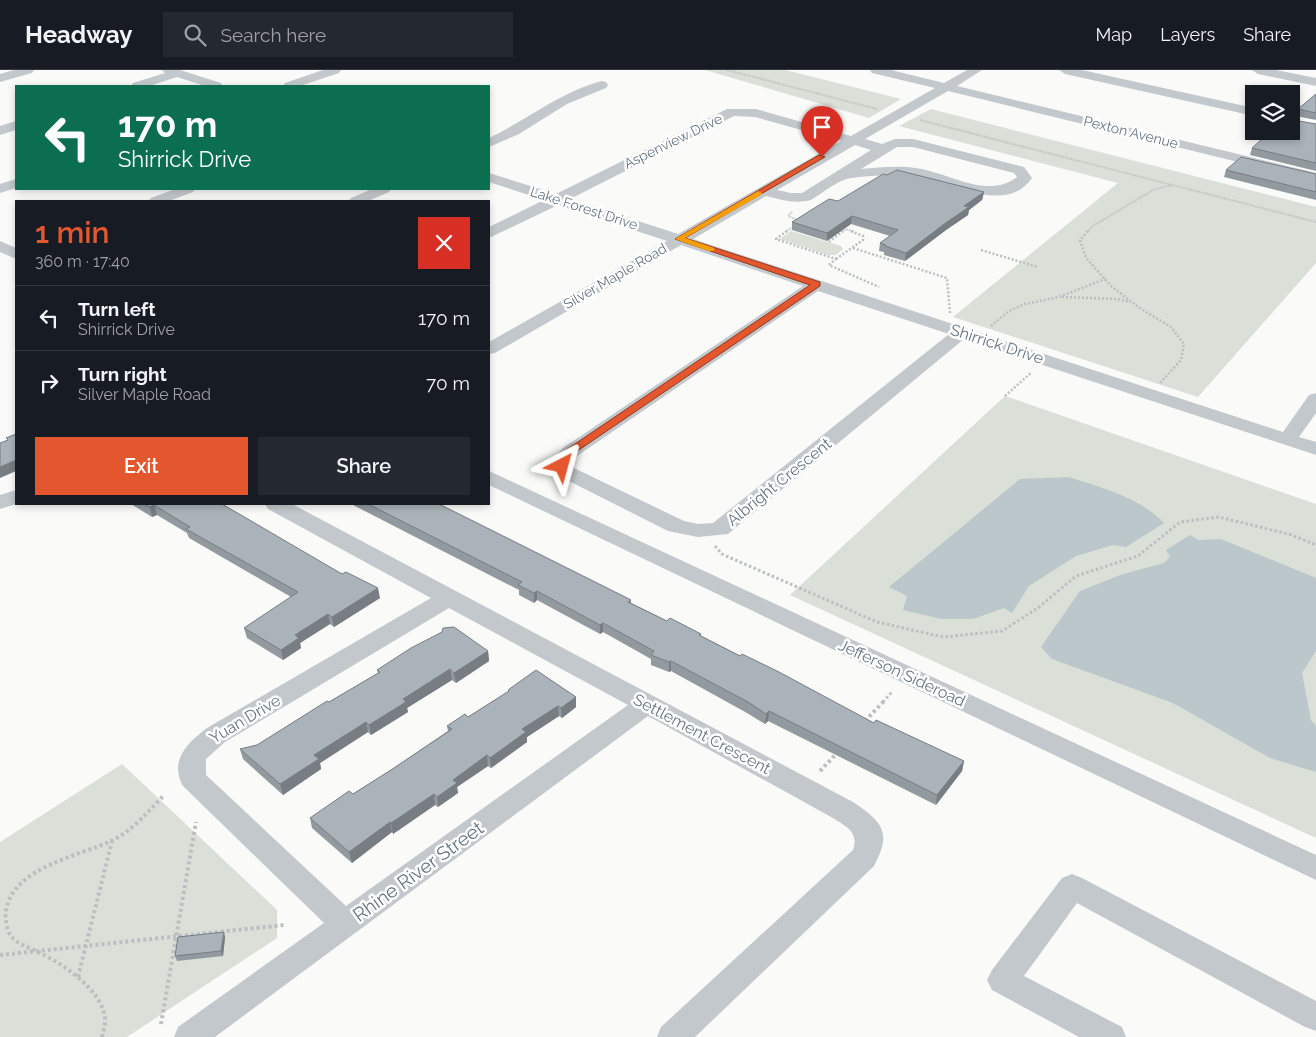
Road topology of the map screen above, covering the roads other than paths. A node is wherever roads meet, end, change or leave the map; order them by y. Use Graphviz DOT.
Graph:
graph roads {
  1 [pos="28,70"];
  2 [pos="335,70"];
  3 [pos="876,70"];
  4 [pos="976,70"];
  5 [pos="1065,70"];
  6 [pos="1258,70"];
  7 [pos="172,72"];
  8 [pos="1130,73"];
  9 [pos="0,78"];
  10 [pos="1118,82"];
  11 [pos="1316,82"];
  12 [pos="139,85"];
  13 [pos="214,85"];
  14 [pos="292,85"];
  15 [pos="602,85"];
  16 [pos="945,87"];
  17 [pos="1245,110"];
  18 [pos="15,125"];
  19 [pos="0,131"];
  20 [pos="852,140"];
  21 [pos="490,143"];
  22 [pos="883,149"];
  23 [pos="843,175"];
  24 [pos="490,176"];
  25 [pos="1316,177"];
  26 [pos="15,183"];
  27 [pos="0,189"];
  28 [pos="185,190"];
  29 [pos="382,190"];
  30 [pos="762,191"];
  31 [pos="557,199"];
  32 [pos="159,200"];
  33 [pos="358,200"];
  34 [pos="490,232"];
  35 [pos="679,239"];
  36 [pos="0,246"];
  37 [pos="15,254"];
  38 [pos="817,284"];
  39 [pos="956,325"];
  40 [pos="490,347"];
  41 [pos="1316,399"];
  42 [pos="1286,440"];
  43 [pos="1316,449"];
  44 [pos="490,476"];
  45 [pos="15,496"];
  46 [pos="0,503"];
  47 [pos="278,505"];
  48 [pos="450,597"];
  49 [pos="647,704"];
  50 [pos="1316,868"];
  51 [pos="345,924"];
  52 [pos="1316,1017"];
  53 [pos="190,1037"];
  54 [pos="672,1037"];
  55 [pos="1110,1037"];
  1 -- 9 [label="street"];
  2 -- 14 [label="street"];
  3 -- 16 [label="street, Pexton Avenue"];
  4 -- 16 [label="street, Silver Maple Road"];
  5 -- 10 [label="street"];
  6 -- 11 [label="street"];
  7 -- 12 [label="street"];
  7 -- 13 [label="street"];
  8 -- 10 [label="street"];
  10 -- 17 [label="street"];
  15 -- 21 [label="street"];
  16 -- 20 [label="street, Silver Maple Road"];
  16 -- 25 [label="street, Pexton Avenue"];
  18 -- 19 [label="street"];
  20 -- 22 [label="street, Aspenview Drive"];
  20 -- 30 [label="street, Silver Maple Road"];
  20 -- 31 [label="street, Aspenview Drive"];
  22 -- 23 [label="street"];
  22 -- 23 [label="street"];
  23 -- 30 [label="street"];
  24 -- 31 [label="street, Lake Forest Drive"];
  26 -- 27 [label="street"];
  28 -- 32 [label="street"];
  29 -- 33 [label="street"];
  30 -- 35 [label="street, Silver Maple Road"];
  31 -- 34 [label="street, Aspenview Drive"];
  31 -- 35 [label="street, Lake Forest Drive"];
  35 -- 38 [label="street, Shirrick Drive"];
  35 -- 40 [label="street, Silver Maple Road"];
  36 -- 37 [label="street"];
  38 -- 39 [label="street, Shirrick Drive"];
  38 -- 39 [label="street, Albright Crescent"];
  39 -- 42 [label="street, Shirrick Drive"];
  41 -- 42 [label="street"];
  42 -- 43 [label="street, Shirrick Drive"];
  44 -- 50 [label="street, Jefferson Sideroad"];
  45 -- 46 [label="street"];
  47 -- 48 [label="street, Settlement Crescent"];
  48 -- 49 [label="street, Settlement Crescent"];
  48 -- 51 [label="street, Yuan Drive"];
  49 -- 51 [label="street, Rhine River Street"];
  49 -- 54 [label="street, Settlement Crescent"];
  51 -- 53 [label="street, Rhine River Street"];
  52 -- 55 [label="street"];
}
